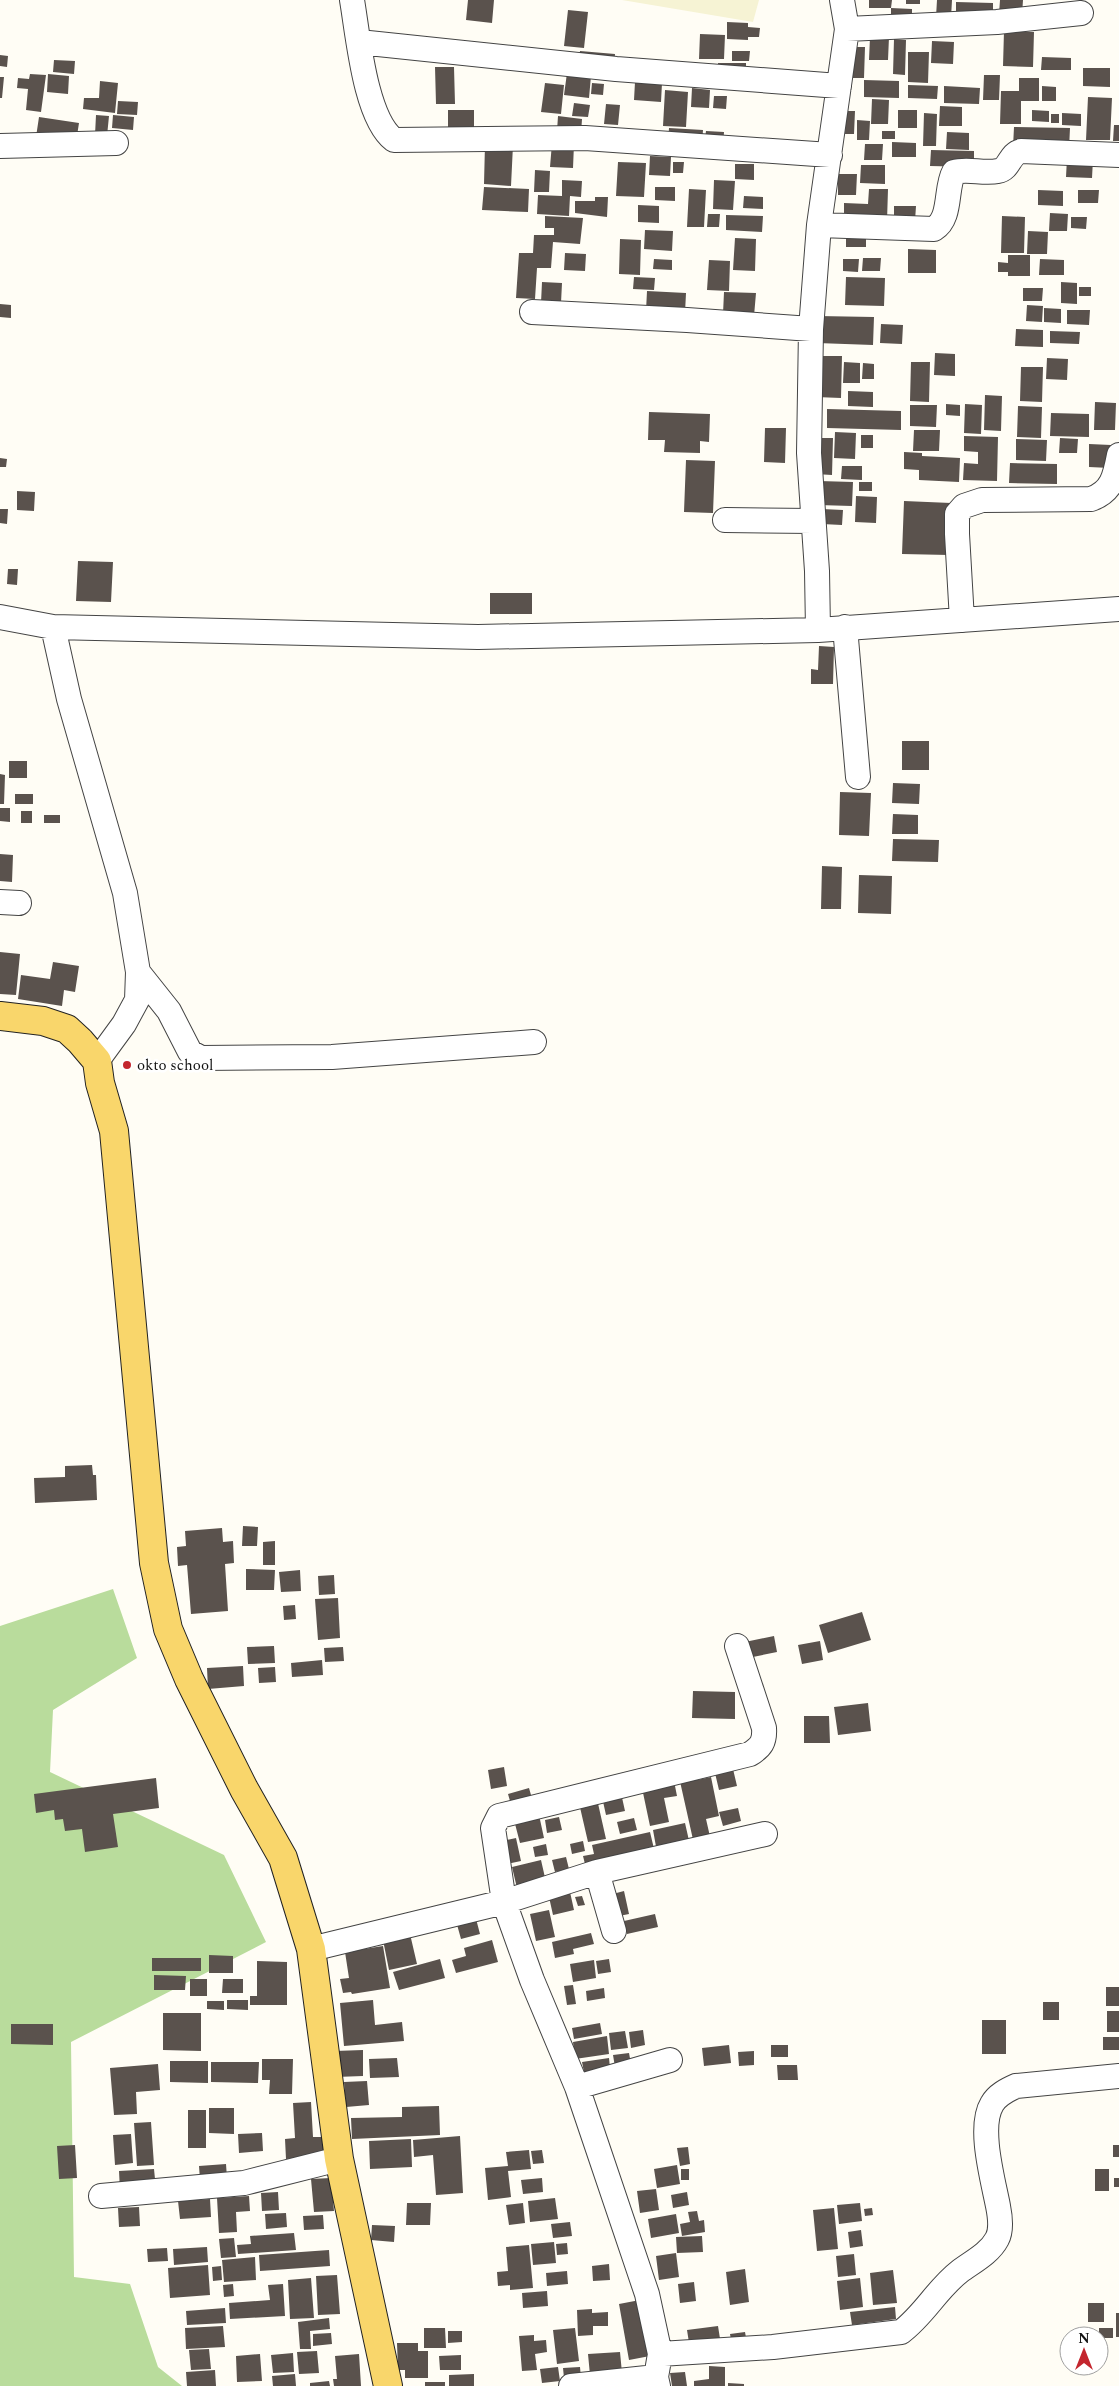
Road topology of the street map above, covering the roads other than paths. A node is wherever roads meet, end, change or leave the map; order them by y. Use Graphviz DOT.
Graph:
graph roads {
  1 [pos="352,0"];
  2 [pos="842,0"];
  3 [pos="1081,13"];
  4 [pos="847,29"];
  5 [pos="359,42"];
  6 [pos="839,86"];
  7 [pos="116,143"];
  8 [pos="0,146"];
  9 [pos="830,155"];
  10 [pos="1119,155"];
  11 [pos="819,225"];
  12 [pos="532,312"];
  13 [pos="811,329"];
  14 [pos="1119,455"];
  15 [pos="725,520"];
  16 [pos="812,521"];
  17 [pos="1119,609"];
  18 [pos="0,617"];
  19 [pos="962,620"];
  20 [pos="53,627"];
  21 [pos="845,627"];
  22 [pos="818,630"];
  23 [pos="858,777"];
  24 [pos="138,972"];
  25 [pos="0,1016"];
  26 [pos="534,1042"];
  27 [pos="89,1051"];
  28 [pos="737,1646"];
  29 [pos="766,1834"];
  30 [pos="597,1872"];
  31 [pos="504,1902"];
  32 [pos="614,1931"];
  33 [pos="311,1949"];
  34 [pos="670,2060"];
  35 [pos="1119,2076"];
  36 [pos="577,2087"];
  37 [pos="339,2159"];
  38 [pos="101,2196"];
  39 [pos="660,2354"];
  40 [pos="657,2382"];
  41 [pos="388,2386"];
  42 [pos="571,2386"];
  1 -- 5 [label="street"];
  2 -- 4 [label="street"];
  3 -- 4 [label="street"];
  4 -- 6 [label="street"];
  5 -- 6 [label="street"];
  5 -- 9 [label="street"];
  6 -- 9 [label="street"];
  7 -- 8 [label="street"];
  9 -- 11 [label="street"];
  10 -- 11 [label="street"];
  11 -- 13 [label="street"];
  12 -- 13 [label="street"];
  13 -- 16 [label="street"];
  14 -- 19 [label="street"];
  15 -- 16 [label="street"];
  16 -- 22 [label="street"];
  17 -- 19 [label="street"];
  18 -- 20 [label="street"];
  19 -- 21 [label="street"];
  20 -- 22 [label="street"];
  20 -- 24 [label="street"];
  21 -- 22 [label="street"];
  21 -- 23 [label="street"];
  24 -- 26 [label="street"];
  24 -- 27 [label="street"];
  25 -- 27 [label="main road"];
  27 -- 33 [label="main road"];
  28 -- 31 [label="street"];
  29 -- 30 [label="street"];
  30 -- 31 [label="street"];
  30 -- 32 [label="street"];
  31 -- 33 [label="street"];
  31 -- 36 [label="street"];
  33 -- 37 [label="main road"];
  34 -- 36 [label="street"];
  35 -- 39 [label="street"];
  36 -- 39 [label="street"];
  37 -- 38 [label="street"];
  37 -- 41 [label="main road"];
  39 -- 40 [label="street"];
  40 -- 42 [label="street"];
}
